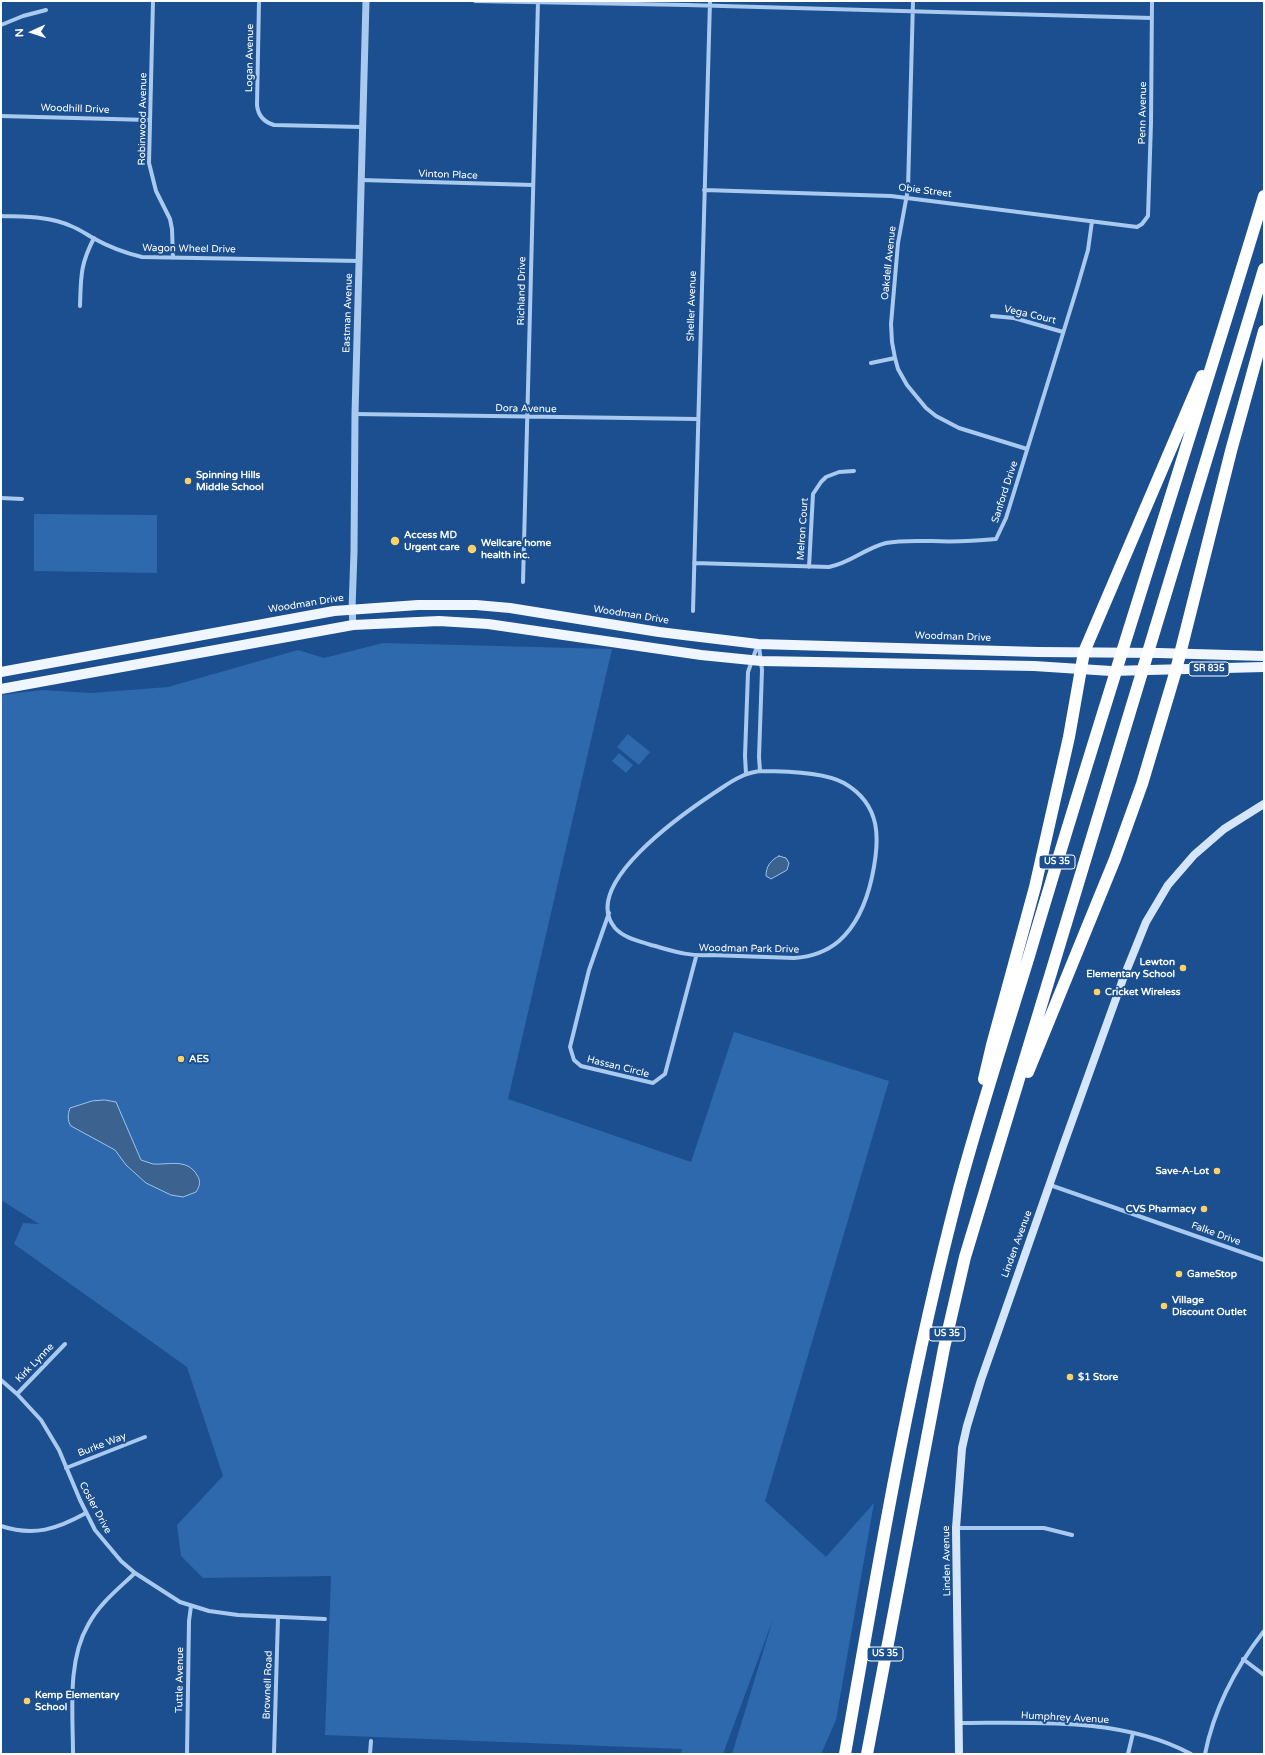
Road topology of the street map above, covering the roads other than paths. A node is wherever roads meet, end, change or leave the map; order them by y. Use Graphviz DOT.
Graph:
graph roads {
  1 [pos="153,1"];
  2 [pos="259,1"];
  3 [pos="366,1"];
  4 [pos="475,1"];
  5 [pos="913,1"];
  6 [pos="1152,1"];
  7 [pos="538,2"];
  8 [pos="710,3"];
  9 [pos="46,10"];
  10 [pos="913,11"];
  11 [pos="1152,18"];
  12 [pos="1,25"];
  13 [pos="1,116"];
  14 [pos="150,120"];
  15 [pos="362,127"];
  16 [pos="362,180"];
  17 [pos="533,185"];
  18 [pos="704,190"];
  19 [pos="1264,196"];
  20 [pos="906,198"];
  21 [pos="1,216"];
  22 [pos="1092,221"];
  23 [pos="1142,224"];
  24 [pos="94,238"];
  25 [pos="173,258"];
  26 [pos="360,261"];
  27 [pos="1264,269"];
  28 [pos="1241,270"];
  29 [pos="80,306"];
  30 [pos="992,316"];
  31 [pos="1264,331"];
  32 [pos="1063,332"];
  33 [pos="895,358"];
  34 [pos="871,363"];
  35 [pos="355,414"];
  36 [pos="527,417"];
  37 [pos="697,419"];
  38 [pos="1027,448"];
  39 [pos="854,471"];
  40 [pos="1,498"];
  41 [pos="22,499"];
  42 [pos="694,564"];
  43 [pos="809,566"];
  44 [pos="523,582"];
  45 [pos="352,609"];
  46 [pos="693,611"];
  47 [pos="353,625"];
  48 [pos="758,644"];
  49 [pos="1084,652"];
  50 [pos="1180,654"];
  51 [pos="1264,656"];
  52 [pos="757,660"];
  53 [pos="1264,667"];
  54 [pos="1081,669"];
  55 [pos="1176,670"];
  56 [pos="1,672"];
  57 [pos="1,689"];
  58 [pos="760,771"];
  59 [pos="746,774"];
  60 [pos="1264,804"];
  61 [pos="609,913"];
  62 [pos="696,957"];
  63 [pos="1007,1120"];
  64 [pos="1049,1185"];
  65 [pos="960,1186"];
  66 [pos="1264,1260"];
  67 [pos="65,1344"];
  68 [pos="1,1380"];
  69 [pos="17,1394"];
  70 [pos="145,1437"];
  71 [pos="66,1468"];
  72 [pos="86,1513"];
  73 [pos="1,1526"];
  74 [pos="956,1528"];
  75 [pos="1072,1535"];
  76 [pos="135,1573"];
  77 [pos="191,1606"];
  78 [pos="278,1617"];
  79 [pos="325,1619"];
  80 [pos="1264,1631"];
  81 [pos="1243,1660"];
  82 [pos="1264,1676"];
  83 [pos="959,1723"];
  84 [pos="1132,1733"];
  85 [pos="371,1741"];
  86 [pos="73,1754"];
  87 [pos="186,1754"];
  88 [pos="274,1754"];
  89 [pos="370,1754"];
  90 [pos="844,1754"];
  91 [pos="867,1754"];
  92 [pos="959,1754"];
  93 [pos="1128,1754"];
  94 [pos="1191,1754"];
  95 [pos="1205,1754"];
  1 -- 14 [label="street, Robinwood Avenue"];
  2 -- 15 [label="street, Logan Avenue"];
  3 -- 15 [label="street, Eastman Avenue"];
  4 -- 7 [label="street"];
  5 -- 10 [label="street, Oakdell Avenue"];
  6 -- 11 [label="street, Penn Avenue"];
  7 -- 8 [label="street"];
  7 -- 17 [label="street, Richland Drive"];
  8 -- 10 [label="street"];
  8 -- 18 [label="street, Sheller Avenue"];
  9 -- 12 [label="street"];
  10 -- 11 [label="street"];
  10 -- 20 [label="street, Oakdell Avenue"];
  11 -- 23 [label="street, Penn Avenue"];
  13 -- 14 [label="street, Woodhill Drive"];
  14 -- 25 [label="street, Robinwood Avenue"];
  15 -- 16 [label="street, Eastman Avenue"];
  16 -- 17 [label="street, Vinton Place"];
  16 -- 26 [label="street, Eastman Avenue"];
  17 -- 36 [label="street, Richland Drive"];
  18 -- 20 [label="street, Obie Street"];
  18 -- 37 [label="street, Sheller Avenue"];
  19 -- 28 [label="highway, US 35"];
  20 -- 22 [label="street, Obie Street"];
  20 -- 33 [label="street, Oakdell Avenue"];
  21 -- 24 [label="street, Wagon Wheel Drive"];
  22 -- 23 [label="street, Obie Street"];
  22 -- 32 [label="street, Sanford Drive"];
  24 -- 25 [label="street, Wagon Wheel Drive"];
  24 -- 29 [label="street"];
  25 -- 26 [label="street, Wagon Wheel Drive"];
  26 -- 35 [label="street, Eastman Avenue"];
  27 -- 63 [label="highway, US 35"];
  28 -- 49 [label="highway"];
  28 -- 65 [label="highway, US 35"];
  30 -- 32 [label="street, Vega Court"];
  31 -- 50 [label="highway"];
  32 -- 38 [label="street, Sanford Drive"];
  33 -- 34 [label="street"];
  33 -- 38 [label="street, Oakdell Avenue"];
  35 -- 36 [label="street, Dora Avenue"];
  35 -- 45 [label="street, Eastman Avenue"];
  36 -- 37 [label="street, Dora Avenue"];
  36 -- 44 [label="street, Richland Drive"];
  37 -- 42 [label="street, Sheller Avenue"];
  38 -- 43 [label="street, Sanford Drive"];
  39 -- 43 [label="street, Melron Court"];
  40 -- 41 [label="street"];
  42 -- 43 [label="street, Sanford Drive"];
  42 -- 46 [label="street, Sheller Avenue"];
  45 -- 47 [label="street, Eastman Avenue"];
  45 -- 48 [label="main road, Woodman Drive"];
  45 -- 56 [label="main road, Woodman Drive"];
  47 -- 52 [label="main road"];
  47 -- 57 [label="main road"];
  48 -- 49 [label="main road, Woodman Drive"];
  48 -- 52 [label="street"];
  48 -- 52 [label="street"];
  49 -- 50 [label="main road, Woodman Drive / SR 835"];
  49 -- 54 [label="highway"];
  50 -- 51 [label="main road, Woodman Drive / SR 835"];
  50 -- 55 [label="highway"];
  52 -- 54 [label="main road"];
  52 -- 58 [label="street"];
  52 -- 59 [label="street"];
  53 -- 55 [label="main road, SR 835"];
  54 -- 55 [label="main road, SR 835"];
  54 -- 65 [label="highway"];
  55 -- 63 [label="highway"];
  58 -- 59 [label="street, Woodman Park Drive"];
  58 -- 62 [label="street, Woodman Park Drive"];
  59 -- 61 [label="street, Woodman Park Drive"];
  60 -- 64 [label="main road, Linden Avenue"];
  61 -- 62 [label="street, Woodman Park Drive"];
  61 -- 62 [label="street, Hassan Circle"];
  63 -- 91 [label="highway, US 35"];
  64 -- 66 [label="street, Falke Drive"];
  64 -- 74 [label="main road, Linden Avenue"];
  65 -- 90 [label="highway, US 35"];
  67 -- 69 [label="street, Kirk Lynne"];
  68 -- 69 [label="street, Cosler Drive"];
  69 -- 71 [label="street, Cosler Drive"];
  70 -- 71 [label="street, Burke Way"];
  71 -- 72 [label="street, Cosler Drive"];
  72 -- 73 [label="street"];
  72 -- 76 [label="street, Cosler Drive"];
  74 -- 75 [label="street"];
  74 -- 83 [label="main road, Linden Avenue"];
  76 -- 77 [label="street, Cosler Drive"];
  76 -- 86 [label="street"];
  77 -- 78 [label="street, Cosler Drive"];
  77 -- 87 [label="street, Tuttle Avenue"];
  78 -- 79 [label="street, Cosler Drive"];
  78 -- 88 [label="street, Brownell Road"];
  80 -- 81 [label="street"];
  81 -- 82 [label="street"];
  81 -- 95 [label="street"];
  83 -- 84 [label="street, Humphrey Avenue"];
  83 -- 92 [label="main road, Linden Avenue"];
  84 -- 93 [label="street"];
  84 -- 94 [label="street, Humphrey Avenue"];
  85 -- 89 [label="street"];
}
